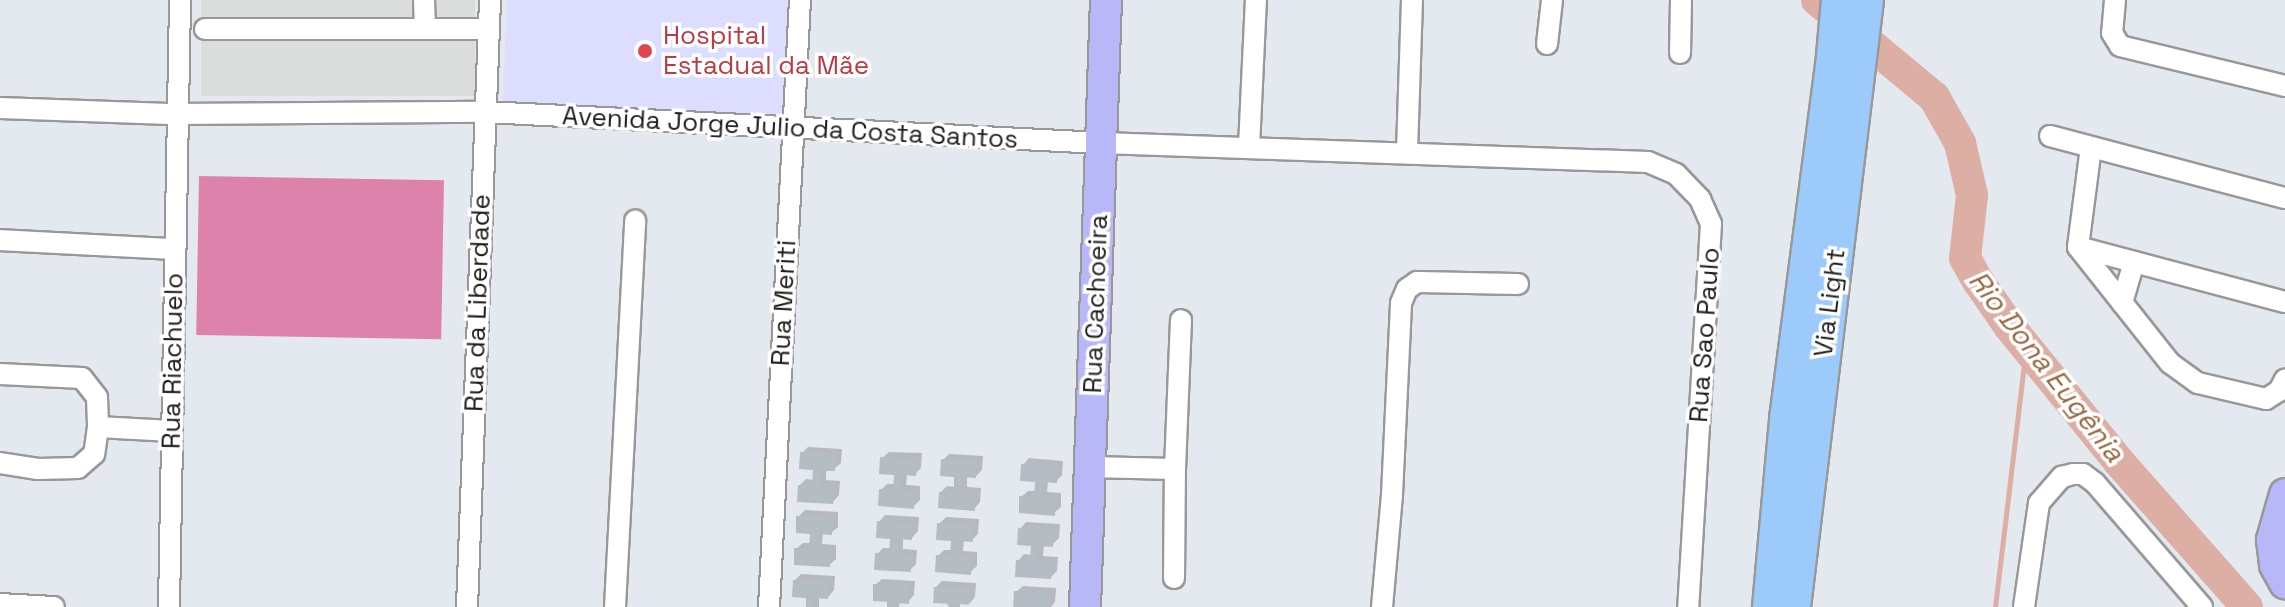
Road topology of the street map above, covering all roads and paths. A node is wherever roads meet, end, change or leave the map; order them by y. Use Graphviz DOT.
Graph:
graph roads {
  1 [pos="180,0"];
  2 [pos="424,0"];
  3 [pos="490,0"];
  4 [pos="800,0"];
  5 [pos="1106,0"];
  6 [pos="1256,0"];
  7 [pos="1412,0"];
  8 [pos="1552,0"];
  9 [pos="1681,0"];
  10 [pos="1838,0"];
  11 [pos="2115,0"];
  12 [pos="1865,10"];
  13 [pos="205,29"];
  14 [pos="425,29"];
  15 [pos="488,29"];
  16 [pos="1547,44"];
  17 [pos="1680,53"];
  18 [pos="1844,74"];
  19 [pos="2285,86"];
  20 [pos="0,108"];
  21 [pos="485,112"];
  22 [pos="176,114"];
  23 [pos="791,128"];
  24 [pos="2050,136"];
  25 [pos="1102,143"];
  26 [pos="1249,147"];
  27 [pos="2091,147"];
  28 [pos="1407,151"];
  29 [pos="1580,158"];
  30 [pos="2285,198"];
  31 [pos="635,221"];
  32 [pos="0,240"];
  33 [pos="2078,247"];
  34 [pos="174,249"];
  35 [pos="2134,262"];
  36 [pos="1518,284"];
  37 [pos="2285,302"];
  38 [pos="2122,303"];
  39 [pos="1181,320"];
  40 [pos="0,374"];
  41 [pos="2285,379"];
  42 [pos="98,427"];
  43 [pos="172,431"];
  44 [pos="0,463"];
  45 [pos="1090,467"];
  46 [pos="1175,469"];
  47 [pos="2285,494"];
  48 [pos="1174,578"];
  49 [pos="2285,583"];
  50 [pos="0,604"];
  51 [pos="54,607"];
  52 [pos="169,607"];
  53 [pos="467,607"];
  54 [pos="615,607"];
  55 [pos="769,607"];
  56 [pos="1085,607"];
  57 [pos="1382,607"];
  58 [pos="1688,607"];
  59 [pos="1769,607"];
  60 [pos="1794,607"];
  61 [pos="2024,607"];
  62 [pos="2202,607"];
  1 -- 22 [label="street, Rua Riachuelo"];
  2 -- 14 [label="street"];
  3 -- 15 [label="street, Rua da Liberdade"];
  4 -- 23 [label="street, Rua Meriti"];
  5 -- 25 [label="main road, Rua Cachoeira"];
  6 -- 26 [label="street"];
  7 -- 28 [label="street"];
  8 -- 16 [label="street"];
  9 -- 17 [label="street"];
  10 -- 18 [label="main road, Via Light"];
  11 -- 19 [label="street"];
  12 -- 18 [label="main road, Via Light"];
  13 -- 14 [label="street"];
  14 -- 15 [label="street"];
  15 -- 21 [label="street, Rua da Liberdade"];
  18 -- 59 [label="main road, Via Light"];
  18 -- 60 [label="main road, Via Light"];
  20 -- 22 [label="street, Avenida Jorge Julio da Costa Santos"];
  21 -- 22 [label="street, Avenida Jorge Julio da Costa Santos"];
  21 -- 23 [label="street, Avenida Jorge Julio da Costa Santos"];
  21 -- 53 [label="street, Rua da Liberdade"];
  22 -- 34 [label="street, Rua Riachuelo"];
  23 -- 25 [label="street, Avenida Jorge Julio da Costa Santos"];
  23 -- 55 [label="street, Rua Meriti"];
  24 -- 27 [label="street"];
  25 -- 26 [label="street, Avenida Jorge Julio da Costa Santos"];
  25 -- 45 [label="main road, Rua Cachoeira"];
  26 -- 28 [label="street, Avenida Jorge Julio da Costa Santos"];
  27 -- 30 [label="street"];
  27 -- 33 [label="street"];
  28 -- 29 [label="street, Avenida Jorge Julio da Costa Santos"];
  29 -- 58 [label="street, Rua Sao Paulo"];
  31 -- 54 [label="street"];
  32 -- 34 [label="street"];
  33 -- 35 [label="street"];
  33 -- 38 [label="street"];
  34 -- 43 [label="street, Rua Riachuelo"];
  35 -- 37 [label="street"];
  35 -- 38 [label="street"];
  36 -- 57 [label="street"];
  38 -- 41 [label="street"];
  39 -- 46 [label="street"];
  40 -- 42 [label="street"];
  42 -- 43 [label="street"];
  42 -- 44 [label="street"];
  43 -- 52 [label="street, Rua Riachuelo"];
  45 -- 46 [label="street"];
  45 -- 56 [label="main road, Rua Cachoeira"];
  46 -- 48 [label="street"];
  47 -- 49 [label="main road"];
  50 -- 51 [label="street"];
  61 -- 62 [label="street"];
}
